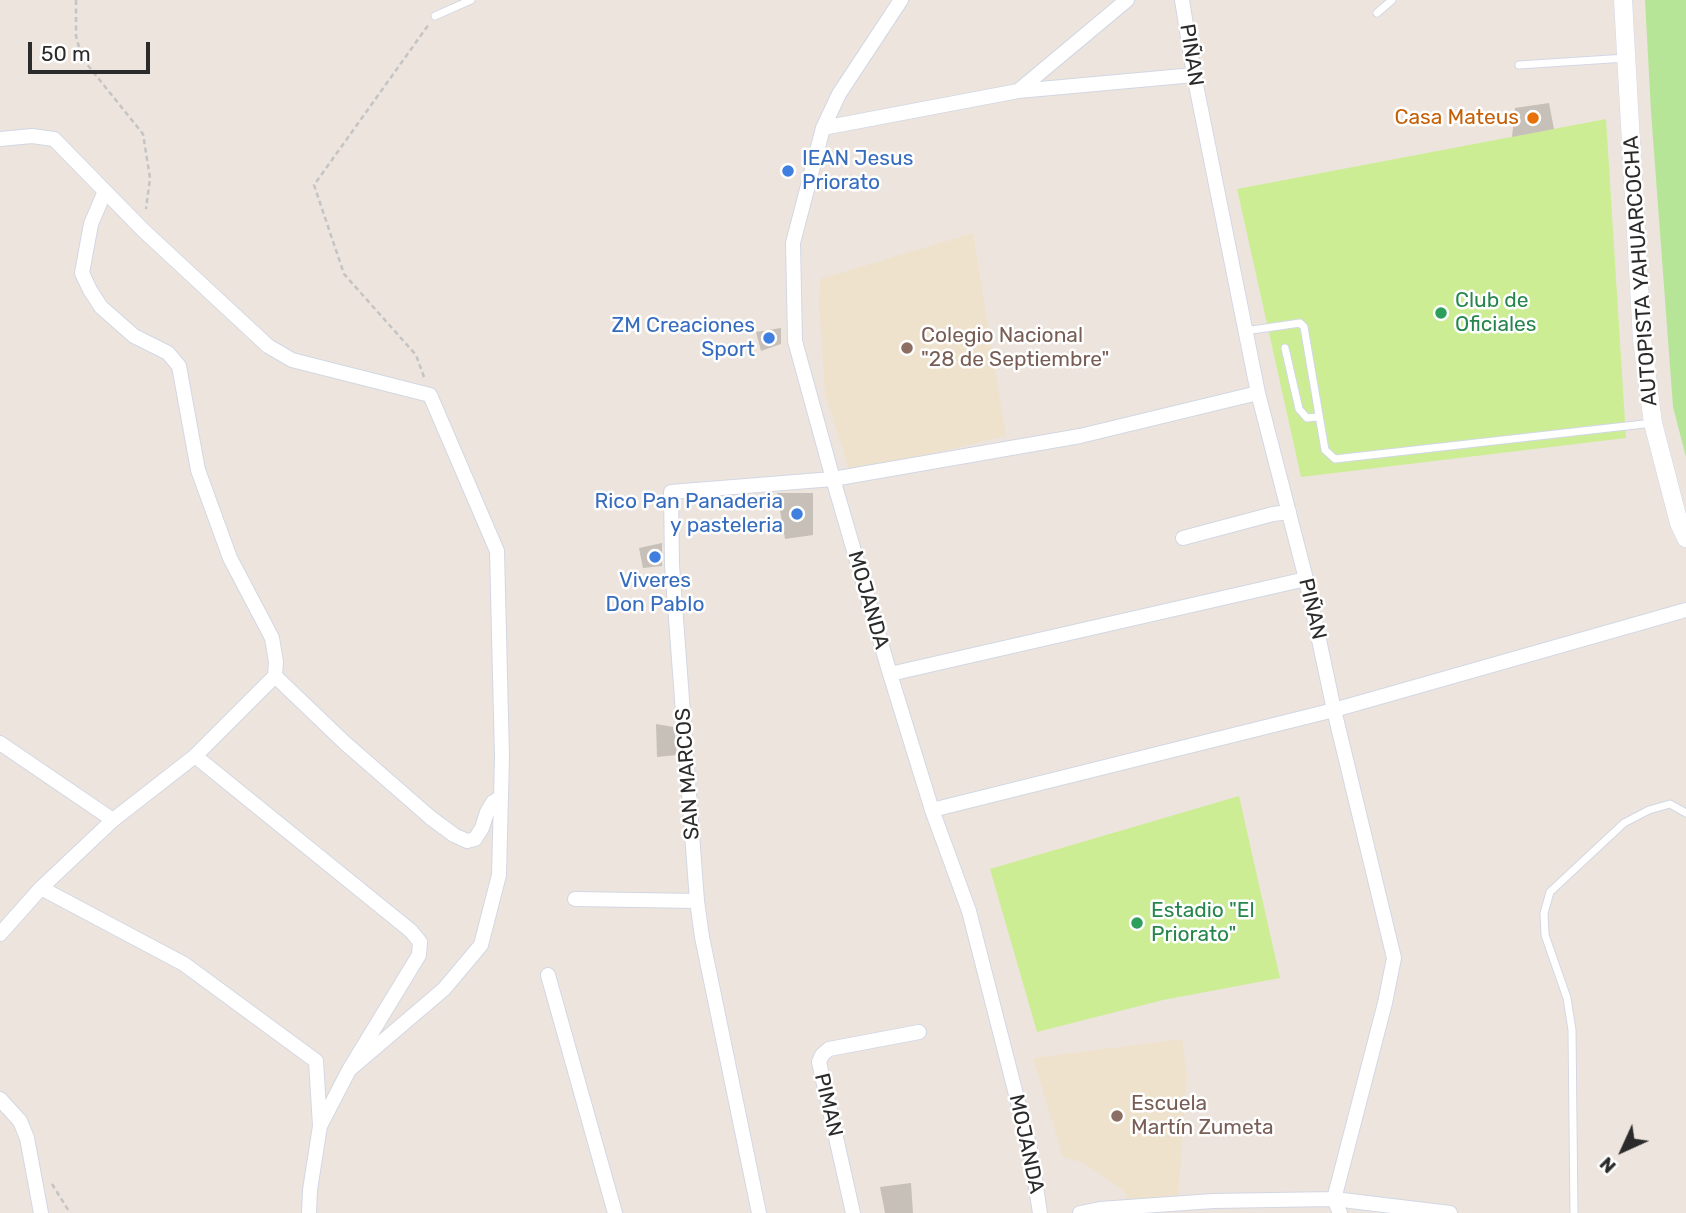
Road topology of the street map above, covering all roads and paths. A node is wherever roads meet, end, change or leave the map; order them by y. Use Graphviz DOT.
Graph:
graph roads {
  1 [pos="76,0"];
  2 [pos="471,0"];
  3 [pos="901,0"];
  4 [pos="1127,0"];
  5 [pos="1182,0"];
  6 [pos="1392,0"];
  7 [pos="1623,0"];
  8 [pos="1377,13"];
  9 [pos="435,16"];
  10 [pos="1627,58"];
  11 [pos="1519,65"];
  12 [pos="1194,75"];
  13 [pos="1018,91"];
  14 [pos="823,128"];
  15 [pos="0,139"];
  16 [pos="106,191"];
  17 [pos="143,230"];
  18 [pos="1245,331"];
  19 [pos="1285,348"];
  20 [pos="1258,393"];
  21 [pos="430,395"];
  22 [pos="1318,417"];
  23 [pos="1653,423"];
  24 [pos="833,479"];
  25 [pos="1289,512"];
  26 [pos="1183,538"];
  27 [pos="1686,538"];
  28 [pos="1306,579"];
  29 [pos="1686,610"];
  30 [pos="890,674"];
  31 [pos="275,676"];
  32 [pos="1334,710"];
  33 [pos="0,743"];
  34 [pos="195,756"];
  35 [pos="500,798"];
  36 [pos="932,810"];
  37 [pos="1686,813"];
  38 [pos="113,820"];
  39 [pos="41,888"];
  40 [pos="575,899"];
  41 [pos="698,901"];
  42 [pos="0,934"];
  43 [pos="548,975"];
  44 [pos="919,1032"];
  45 [pos="348,1070"];
  46 [pos="0,1099"];
  47 [pos="320,1126"];
  48 [pos="1334,1199"];
  49 [pos="1101,1211"];
  50 [pos="41,1213"];
  51 [pos="309,1213"];
  52 [pos="615,1213"];
  53 [pos="758,1213"];
  54 [pos="853,1213"];
  55 [pos="1040,1213"];
  56 [pos="1080,1213"];
  57 [pos="1340,1213"];
  58 [pos="1450,1213"];
  59 [pos="1574,1213"];
  1 -- 17 [label="path"];
  2 -- 9 [label="lane"];
  3 -- 14 [label="street, MOJANDA"];
  4 -- 13 [label="street"];
  5 -- 12 [label="street, PIÑAN"];
  6 -- 8 [label="lane"];
  7 -- 10 [label="street, AUTOPISTA YAHUARCOCHA"];
  9 -- 21 [label="path"];
  10 -- 11 [label="lane"];
  10 -- 23 [label="street, AUTOPISTA YAHUARCOCHA"];
  12 -- 13 [label="street"];
  12 -- 18 [label="street, PIÑAN"];
  13 -- 14 [label="street"];
  14 -- 24 [label="street, MOJANDA"];
  15 -- 16 [label="street"];
  16 -- 17 [label="street"];
  16 -- 31 [label="street"];
  17 -- 21 [label="street"];
  18 -- 20 [label="street, PIÑAN"];
  18 -- 22 [label="lane"];
  19 -- 22 [label="lane"];
  20 -- 24 [label="street"];
  20 -- 25 [label="street, PIÑAN"];
  21 -- 35 [label="street"];
  22 -- 23 [label="lane"];
  23 -- 27 [label="street, AUTOPISTA YAHUARCOCHA"];
  24 -- 30 [label="street, MOJANDA"];
  24 -- 41 [label="street, SAN MARCOS"];
  25 -- 26 [label="street"];
  25 -- 28 [label="street, PIÑAN"];
  28 -- 30 [label="street"];
  28 -- 32 [label="street, PIÑAN"];
  29 -- 32 [label="street"];
  30 -- 36 [label="street, MOJANDA"];
  31 -- 34 [label="street"];
  31 -- 35 [label="street"];
  32 -- 36 [label="street"];
  32 -- 48 [label="street, PIÑAN"];
  33 -- 38 [label="street"];
  34 -- 38 [label="street"];
  34 -- 45 [label="street"];
  35 -- 45 [label="street"];
  36 -- 55 [label="street, MOJANDA"];
  37 -- 59 [label="lane"];
  38 -- 39 [label="street"];
  39 -- 42 [label="street"];
  39 -- 47 [label="street"];
  40 -- 41 [label="street"];
  41 -- 53 [label="street, SAN MARCOS"];
  43 -- 52 [label="street"];
  44 -- 54 [label="street, PIMAN"];
  45 -- 47 [label="street"];
  46 -- 50 [label="street"];
  47 -- 51 [label="street"];
  48 -- 49 [label="street"];
  48 -- 57 [label="street"];
  48 -- 58 [label="street"];
  49 -- 56 [label="street"];
}
